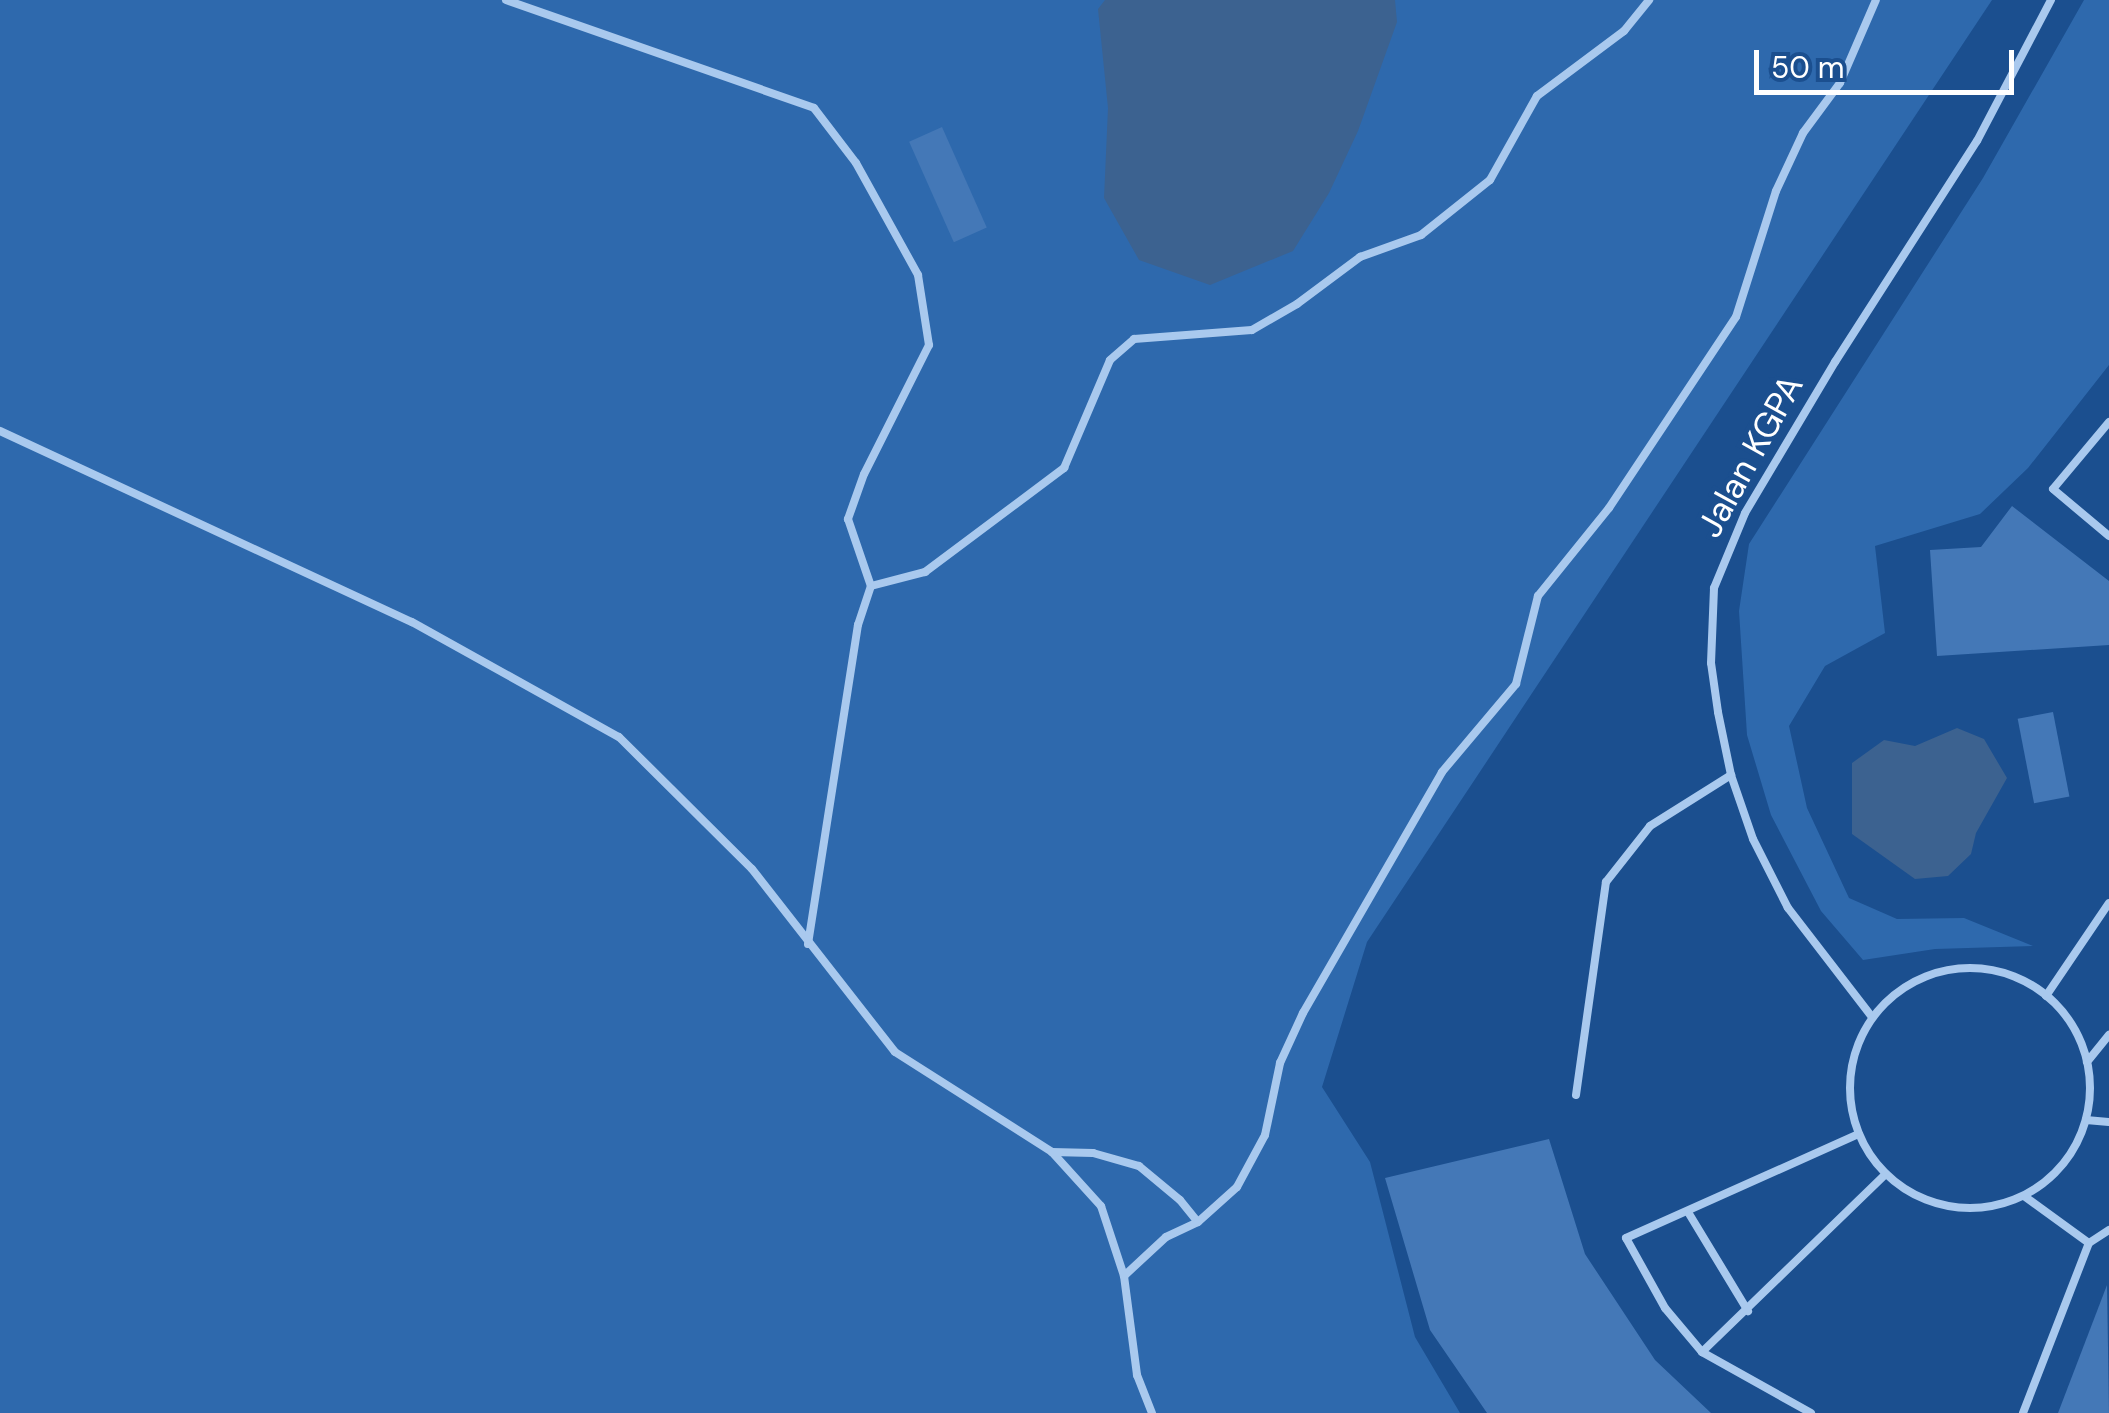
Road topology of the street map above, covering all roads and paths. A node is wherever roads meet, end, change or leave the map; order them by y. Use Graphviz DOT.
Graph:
graph roads {
  1 [pos="506,0"];
  2 [pos="1650,0"];
  3 [pos="1876,0"];
  4 [pos="2051,0"];
  5 [pos="2109,422"];
  6 [pos="0,431"];
  7 [pos="2109,536"];
  8 [pos="872,586"];
  9 [pos="1731,775"];
  10 [pos="2109,903"];
  11 [pos="808,946"];
  12 [pos="2046,996"];
  13 [pos="1872,1017"];
  14 [pos="2109,1035"];
  15 [pos="2086,1062"];
  16 [pos="1576,1095"];
  17 [pos="2086,1120"];
  18 [pos="2109,1122"];
  19 [pos="1858,1134"];
  20 [pos="1052,1152"];
  21 [pos="1886,1174"];
  22 [pos="2024,1196"];
  23 [pos="1688,1212"];
  24 [pos="1198,1222"];
  25 [pos="2109,1230"];
  26 [pos="2088,1242"];
  27 [pos="1124,1276"];
  28 [pos="1748,1312"];
  29 [pos="1702,1352"];
  30 [pos="1152,1413"];
  31 [pos="1811,1413"];
  32 [pos="2023,1413"];
  1 -- 8 [label="lane"];
  2 -- 8 [label="lane"];
  3 -- 24 [label="lane"];
  4 -- 9 [label="lane, Jalan KGPA"];
  5 -- 7 [label="lane"];
  6 -- 11 [label="lane"];
  8 -- 11 [label="lane"];
  9 -- 13 [label="lane, Jalan KGPA"];
  9 -- 16 [label="lane"];
  10 -- 12 [label="lane"];
  11 -- 20 [label="lane"];
  12 -- 13 [label="lane"];
  12 -- 15 [label="lane"];
  13 -- 19 [label="lane"];
  14 -- 15 [label="lane"];
  15 -- 17 [label="lane"];
  17 -- 18 [label="lane"];
  17 -- 22 [label="lane"];
  19 -- 21 [label="lane"];
  19 -- 23 [label="lane"];
  20 -- 24 [label="lane"];
  20 -- 27 [label="lane"];
  21 -- 22 [label="lane"];
  21 -- 28 [label="lane"];
  22 -- 26 [label="lane"];
  23 -- 28 [label="lane"];
  23 -- 29 [label="lane"];
  24 -- 27 [label="lane"];
  25 -- 26 [label="lane"];
  26 -- 32 [label="lane"];
  27 -- 30 [label="lane"];
  28 -- 29 [label="lane"];
  29 -- 31 [label="lane"];
}
